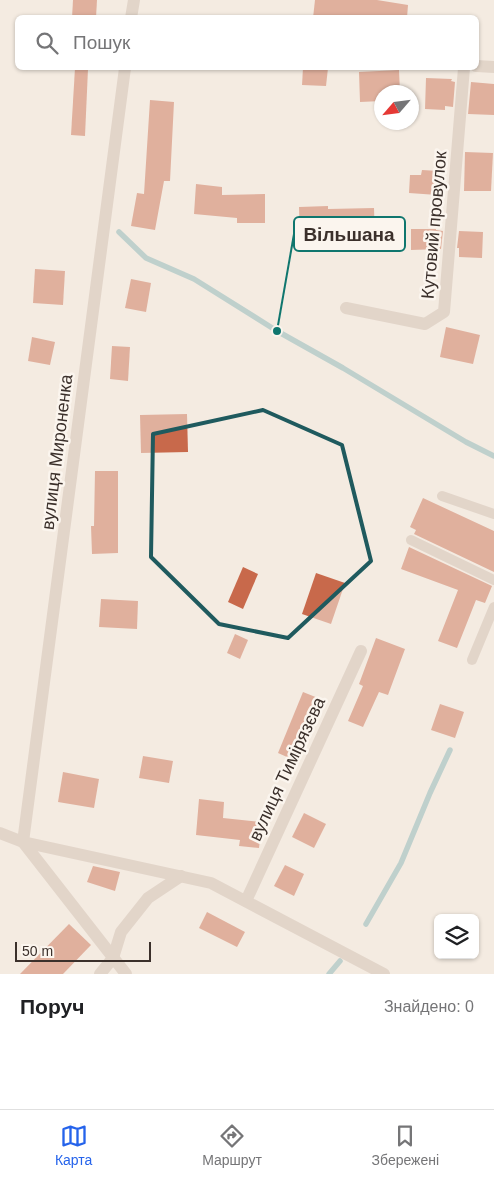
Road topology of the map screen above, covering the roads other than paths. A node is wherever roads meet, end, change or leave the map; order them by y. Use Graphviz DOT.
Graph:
graph roads {
  1 [pos="134,0"];
  2 [pos="132,15"];
  3 [pos="479,66"];
  4 [pos="494,67"];
  5 [pos="125,70"];
  6 [pos="464,70"];
  7 [pos="346,308"];
  8 [pos="442,496"];
  9 [pos="494,514"];
  10 [pos="411,540"];
  11 [pos="494,580"];
  12 [pos="494,607"];
  13 [pos="361,651"];
  14 [pos="472,660"];
  15 [pos="0,833"];
  16 [pos="23,842"];
  17 [pos="181,876"];
  18 [pos="246,901"];
  19 [pos="113,958"];
  20 [pos="100,974"];
  21 [pos="126,974"];
  22 [pos="384,974"];
  1 -- 2 [label="street"];
  3 -- 4 [label="street"];
  5 -- 16 [label="street, вулиця Мироненка"];
  6 -- 7 [label="street, Кутовий провулок"];
  8 -- 9 [label="lane"];
  10 -- 11 [label="lane"];
  12 -- 14 [label="lane"];
  13 -- 18 [label="street, вулиця Тимірязєва"];
  15 -- 16 [label="street"];
  16 -- 17 [label="street"];
  16 -- 19 [label="street"];
  17 -- 18 [label="street"];
  17 -- 19 [label="street"];
  18 -- 22 [label="street"];
  19 -- 20 [label="street"];
  19 -- 21 [label="street"];
}
